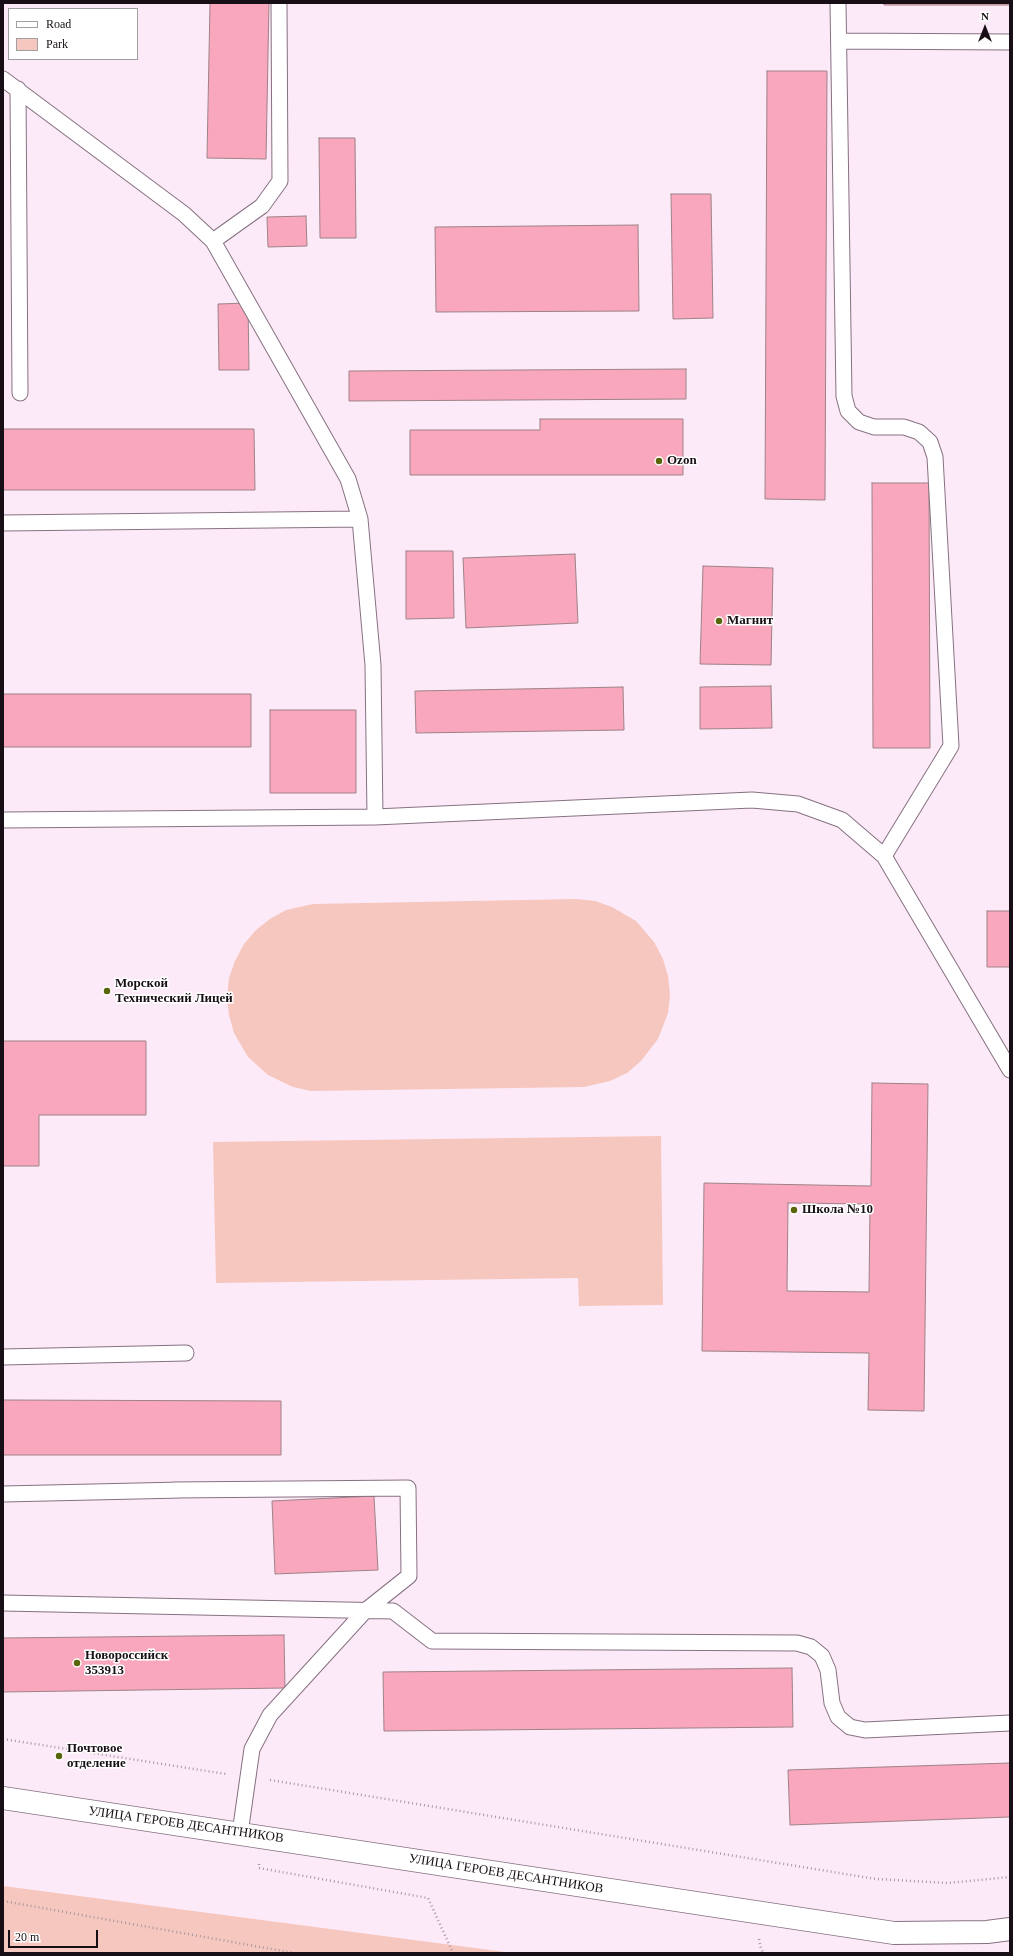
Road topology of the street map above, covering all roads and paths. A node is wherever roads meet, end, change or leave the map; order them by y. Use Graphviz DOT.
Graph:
graph roads {
  1 [pos="279,3"];
  2 [pos="838,3"];
  3 [pos="839,41"];
  4 [pos="1010,42"];
  5 [pos="3,79"];
  6 [pos="18,89"];
  7 [pos="213,241"];
  8 [pos="20,393"];
  9 [pos="360,519"];
  10 [pos="3,523"];
  11 [pos="375,817"];
  12 [pos="3,820"];
  13 [pos="884,856"];
  14 [pos="1010,1070"];
  15 [pos="186,1353"];
  16 [pos="3,1357"];
  17 [pos="173,1490"];
  18 [pos="204,1490"];
  19 [pos="3,1494"];
  20 [pos="3,1602"];
  21 [pos="365,1611"];
  22 [pos="1010,1723"];
  23 [pos="3,1739"];
  24 [pos="247,1777"];
  25 [pos="3,1798"];
  26 [pos="240,1833"];
  27 [pos="259,1868"];
  28 [pos="1010,1877"];
  29 [pos="3,1901"];
  30 [pos="1010,1929"];
  31 [pos="294,1953"];
  32 [pos="452,1953"];
  1 -- 7 [label="lane"];
  2 -- 3 [label="lane"];
  3 -- 4 [label="lane"];
  3 -- 13 [label="lane"];
  5 -- 6 [label="lane"];
  6 -- 7 [label="lane"];
  6 -- 8 [label="lane"];
  7 -- 9 [label="lane"];
  9 -- 10 [label="lane"];
  9 -- 11 [label="lane"];
  11 -- 12 [label="lane"];
  11 -- 13 [label="lane"];
  13 -- 14 [label="lane"];
  15 -- 16 [label="lane"];
  17 -- 18 [label="lane"];
  17 -- 19 [label="lane"];
  17 -- 21 [label="lane"];
  20 -- 21 [label="lane"];
  21 -- 22 [label="lane"];
  21 -- 24 [label="lane"];
  23 -- 24 [label="path"];
  24 -- 26 [label="lane"];
  24 -- 28 [label="path"];
  25 -- 26 [label="street, УЛИЦА ГЕРОЕВ ДЕСАНТНИКОВ"];
  26 -- 30 [label="street, УЛИЦА ГЕРОЕВ ДЕСАНТНИКОВ"];
  27 -- 32 [label="path"];
  29 -- 31 [label="path"];
}
